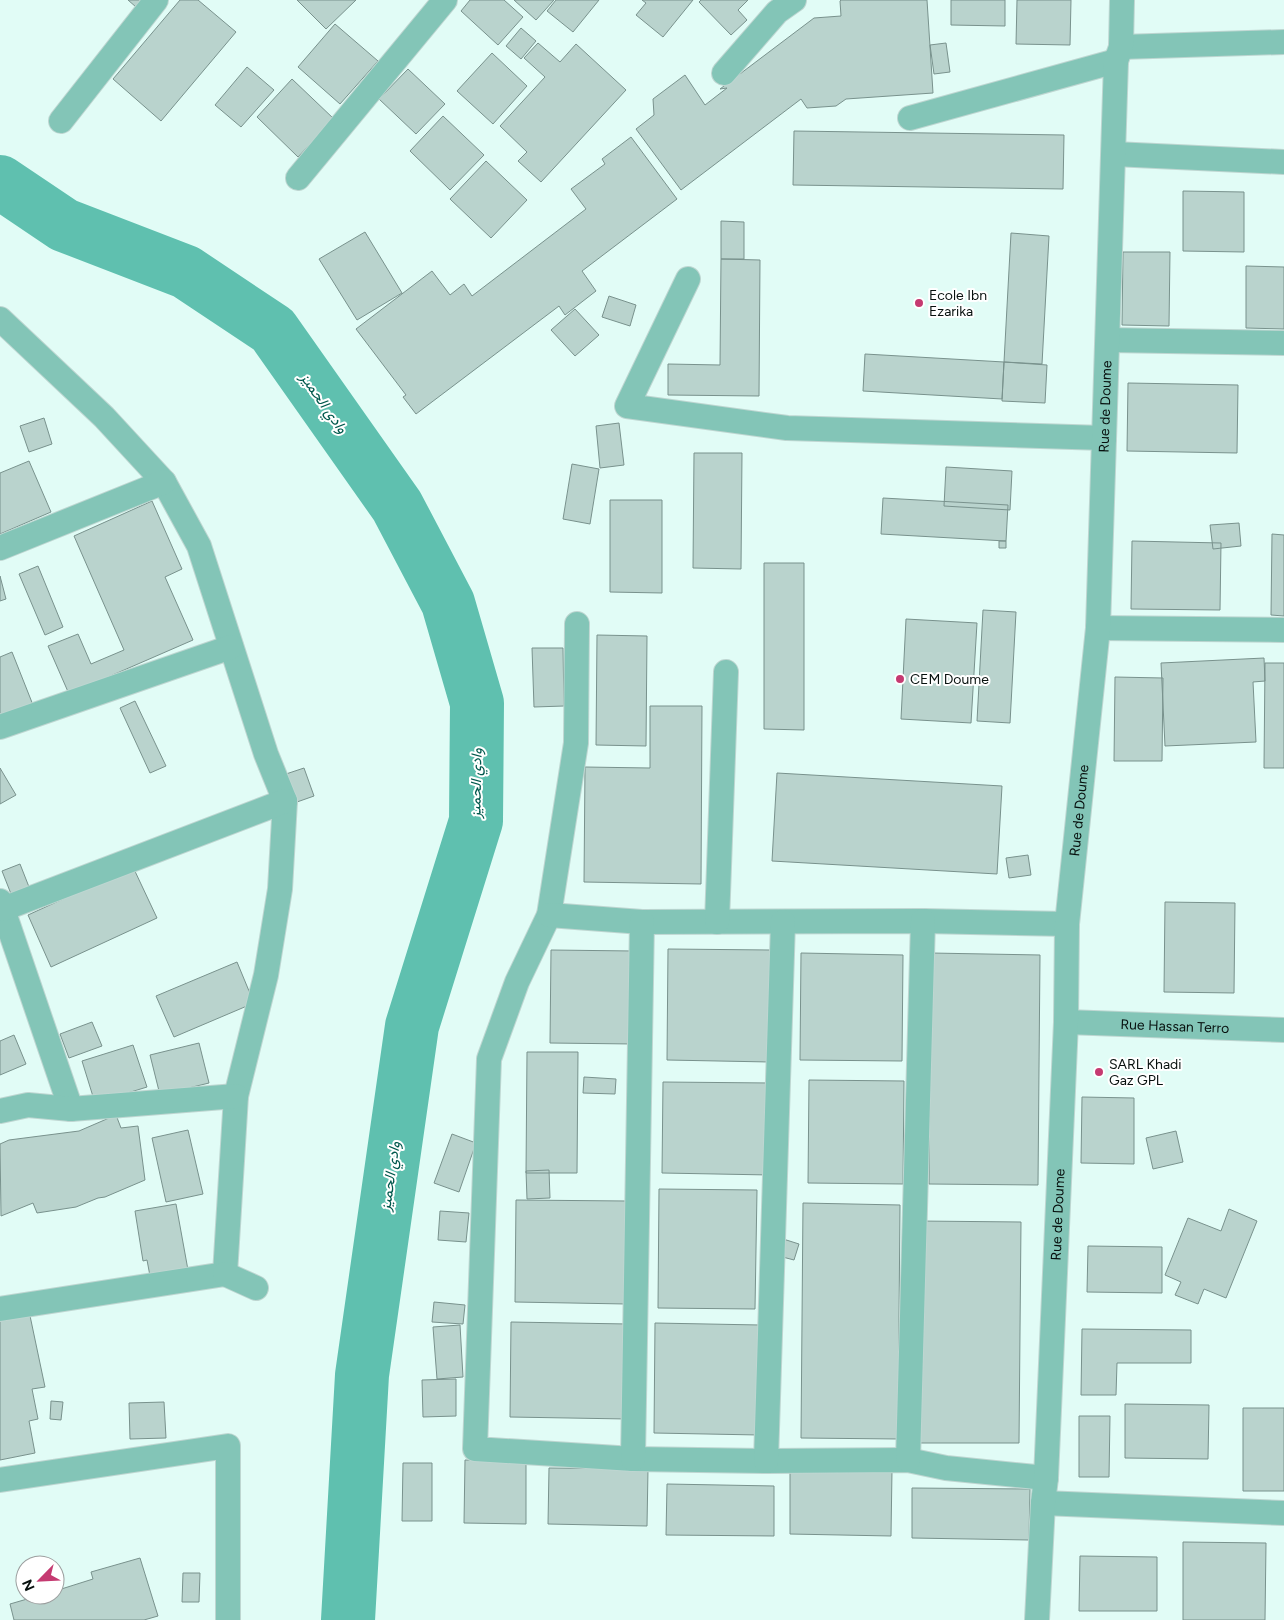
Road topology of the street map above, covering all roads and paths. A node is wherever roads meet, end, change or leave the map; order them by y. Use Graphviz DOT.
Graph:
graph roads {
  1 [pos="156,0"];
  2 [pos="445,0"];
  3 [pos="794,0"];
  4 [pos="1122,0"];
  5 [pos="1284,42"];
  6 [pos="1118,54"];
  7 [pos="724,73"];
  8 [pos="910,118"];
  9 [pos="61,120"];
  10 [pos="1114,154"];
  11 [pos="1284,162"];
  12 [pos="298,178"];
  13 [pos="688,280"];
  14 [pos="0,319"];
  15 [pos="1108,340"];
  16 [pos="1284,343"];
  17 [pos="1104,438"];
  18 [pos="164,482"];
  19 [pos="0,548"];
  20 [pos="577,624"];
  21 [pos="1098,628"];
  22 [pos="1284,630"];
  23 [pos="231,647"];
  24 [pos="726,672"];
  25 [pos="0,727"];
  26 [pos="284,801"];
  27 [pos="2,905"];
  28 [pos="549,915"];
  29 [pos="923,920"];
  30 [pos="642,922"];
  31 [pos="717,922"];
  32 [pos="783,922"];
  33 [pos="1067,924"];
  34 [pos="1066,1022"];
  35 [pos="1284,1030"];
  36 [pos="236,1096"];
  37 [pos="70,1110"];
  38 [pos="0,1111"];
  39 [pos="225,1274"];
  40 [pos="256,1288"];
  41 [pos="0,1309"];
  42 [pos="633,1459"];
  43 [pos="908,1460"];
  44 [pos="766,1461"];
  45 [pos="1046,1478"];
  46 [pos="0,1480"];
  47 [pos="1042,1503"];
  48 [pos="1284,1513"];
  49 [pos="228,1620"];
  50 [pos="1037,1620"];
  1 -- 9 [label="street"];
  2 -- 12 [label="street"];
  3 -- 7 [label="street"];
  4 -- 6 [label="street, Rue de Doume"];
  5 -- 6 [label="street"];
  6 -- 8 [label="street"];
  6 -- 10 [label="street, Rue de Doume"];
  10 -- 11 [label="street"];
  10 -- 15 [label="street, Rue de Doume"];
  13 -- 17 [label="street"];
  14 -- 18 [label="street"];
  15 -- 16 [label="street"];
  15 -- 17 [label="street, Rue de Doume"];
  17 -- 21 [label="street, Rue de Doume"];
  18 -- 19 [label="street"];
  18 -- 23 [label="street"];
  20 -- 28 [label="street"];
  21 -- 22 [label="street"];
  21 -- 33 [label="street, Rue de Doume"];
  23 -- 25 [label="street"];
  23 -- 26 [label="street"];
  24 -- 31 [label="street"];
  26 -- 27 [label="street"];
  26 -- 36 [label="street"];
  27 -- 37 [label="street"];
  28 -- 30 [label="street"];
  28 -- 42 [label="street"];
  29 -- 32 [label="street"];
  29 -- 33 [label="street"];
  29 -- 43 [label="street"];
  30 -- 31 [label="street"];
  30 -- 42 [label="street"];
  31 -- 32 [label="street"];
  32 -- 44 [label="street"];
  33 -- 34 [label="street, Rue de Doume"];
  34 -- 35 [label="street, Rue Hassan Terro"];
  34 -- 45 [label="street, Rue de Doume"];
  36 -- 37 [label="street"];
  36 -- 39 [label="street"];
  37 -- 38 [label="street"];
  39 -- 40 [label="street"];
  39 -- 41 [label="street"];
  42 -- 44 [label="street"];
  43 -- 44 [label="street"];
  43 -- 45 [label="street"];
  45 -- 47 [label="street, Rue de Doume"];
  46 -- 49 [label="street"];
  47 -- 48 [label="street"];
  47 -- 50 [label="street, Rue de Doume"];
}
